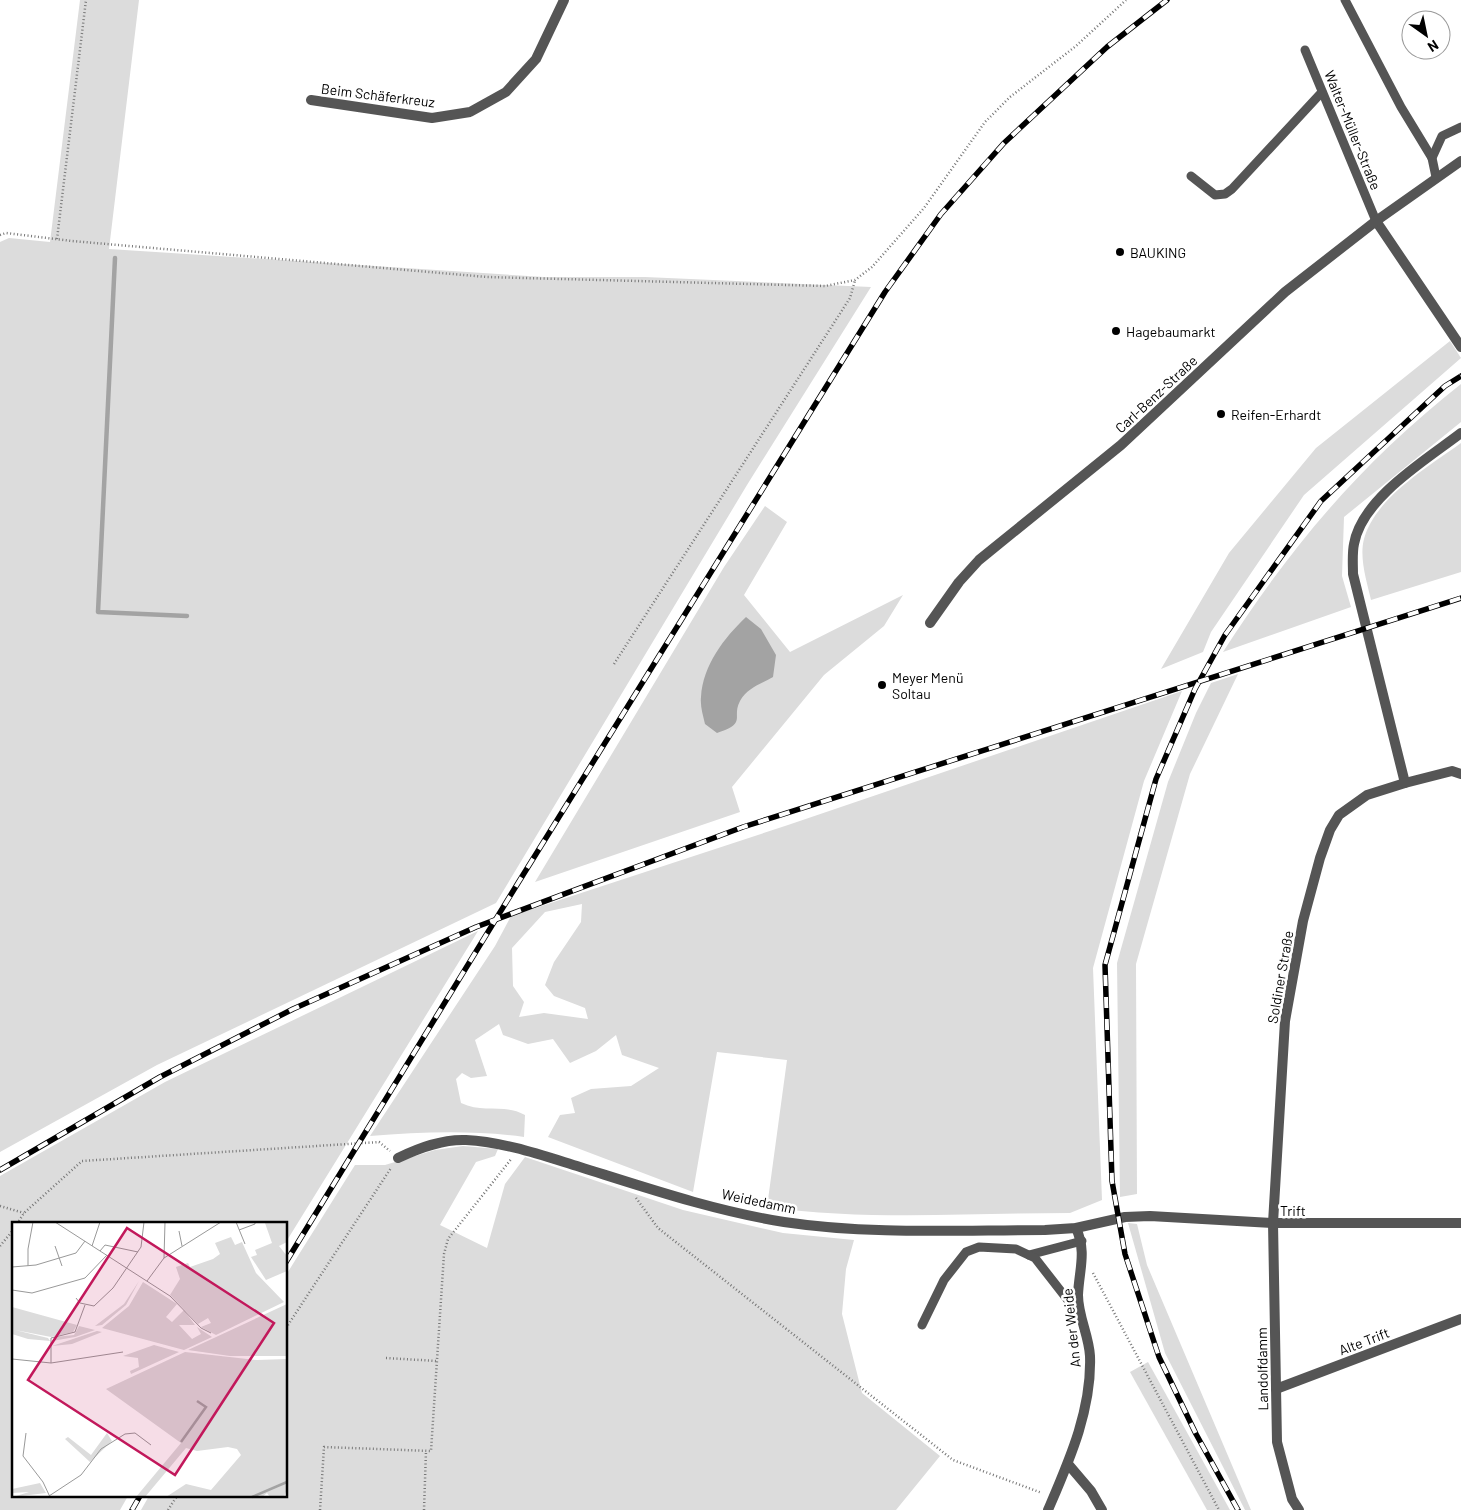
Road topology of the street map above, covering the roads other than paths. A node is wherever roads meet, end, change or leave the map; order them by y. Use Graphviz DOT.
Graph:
graph roads {
  1 [pos="564,0"];
  2 [pos="1345,0"];
  3 [pos="1305,50"];
  4 [pos="1322,92"];
  5 [pos="311,100"];
  6 [pos="1461,127"];
  7 [pos="1432,158"];
  8 [pos="1461,161"];
  9 [pos="1191,176"];
  10 [pos="1436,177"];
  11 [pos="1376,221"];
  12 [pos="1461,347"];
  13 [pos="1461,433"];
  14 [pos="930,623"];
  15 [pos="1461,774"];
  16 [pos="1405,782"];
  17 [pos="398,1158"];
  18 [pos="1125,1217"];
  19 [pos="1273,1223"];
  20 [pos="1461,1223"];
  21 [pos="1076,1228"];
  22 [pos="1082,1247"];
  23 [pos="1029,1255"];
  24 [pos="1082,1319"];
  25 [pos="1461,1319"];
  26 [pos="922,1325"];
  27 [pos="1276,1389"];
  28 [pos="1068,1464"];
  29 [pos="1048,1510"];
  30 [pos="1102,1510"];
  31 [pos="1299,1510"];
  1 -- 5 [label="street, Beim Schäferkreuz"];
  2 -- 7 [label="lane"];
  3 -- 4 [label="lane, Walter-Müller-Straße"];
  4 -- 9 [label="lane"];
  4 -- 11 [label="lane, Walter-Müller-Straße"];
  6 -- 7 [label="lane"];
  7 -- 10 [label="lane"];
  8 -- 10 [label="street, Carl-Benz-Straße"];
  10 -- 11 [label="street, Carl-Benz-Straße"];
  11 -- 12 [label="street"];
  11 -- 14 [label="street, Carl-Benz-Straße"];
  13 -- 16 [label="street"];
  15 -- 16 [label="street, Soldiner Straße"];
  16 -- 19 [label="street, Soldiner Straße"];
  17 -- 21 [label="street, Weidedamm"];
  18 -- 19 [label="street, Trift"];
  18 -- 21 [label="street, Weidedamm"];
  19 -- 20 [label="street, Trift"];
  19 -- 27 [label="street, Landolfdamm"];
  21 -- 22 [label="street, An der Weide"];
  22 -- 23 [label="lane"];
  22 -- 24 [label="street, An der Weide"];
  23 -- 24 [label="lane"];
  23 -- 26 [label="lane"];
  24 -- 28 [label="street, An der Weide"];
  25 -- 27 [label="street, Alte Trift"];
  27 -- 31 [label="street, Landolfdamm"];
  28 -- 29 [label="street, An der Weide"];
  28 -- 30 [label="street"];
}
